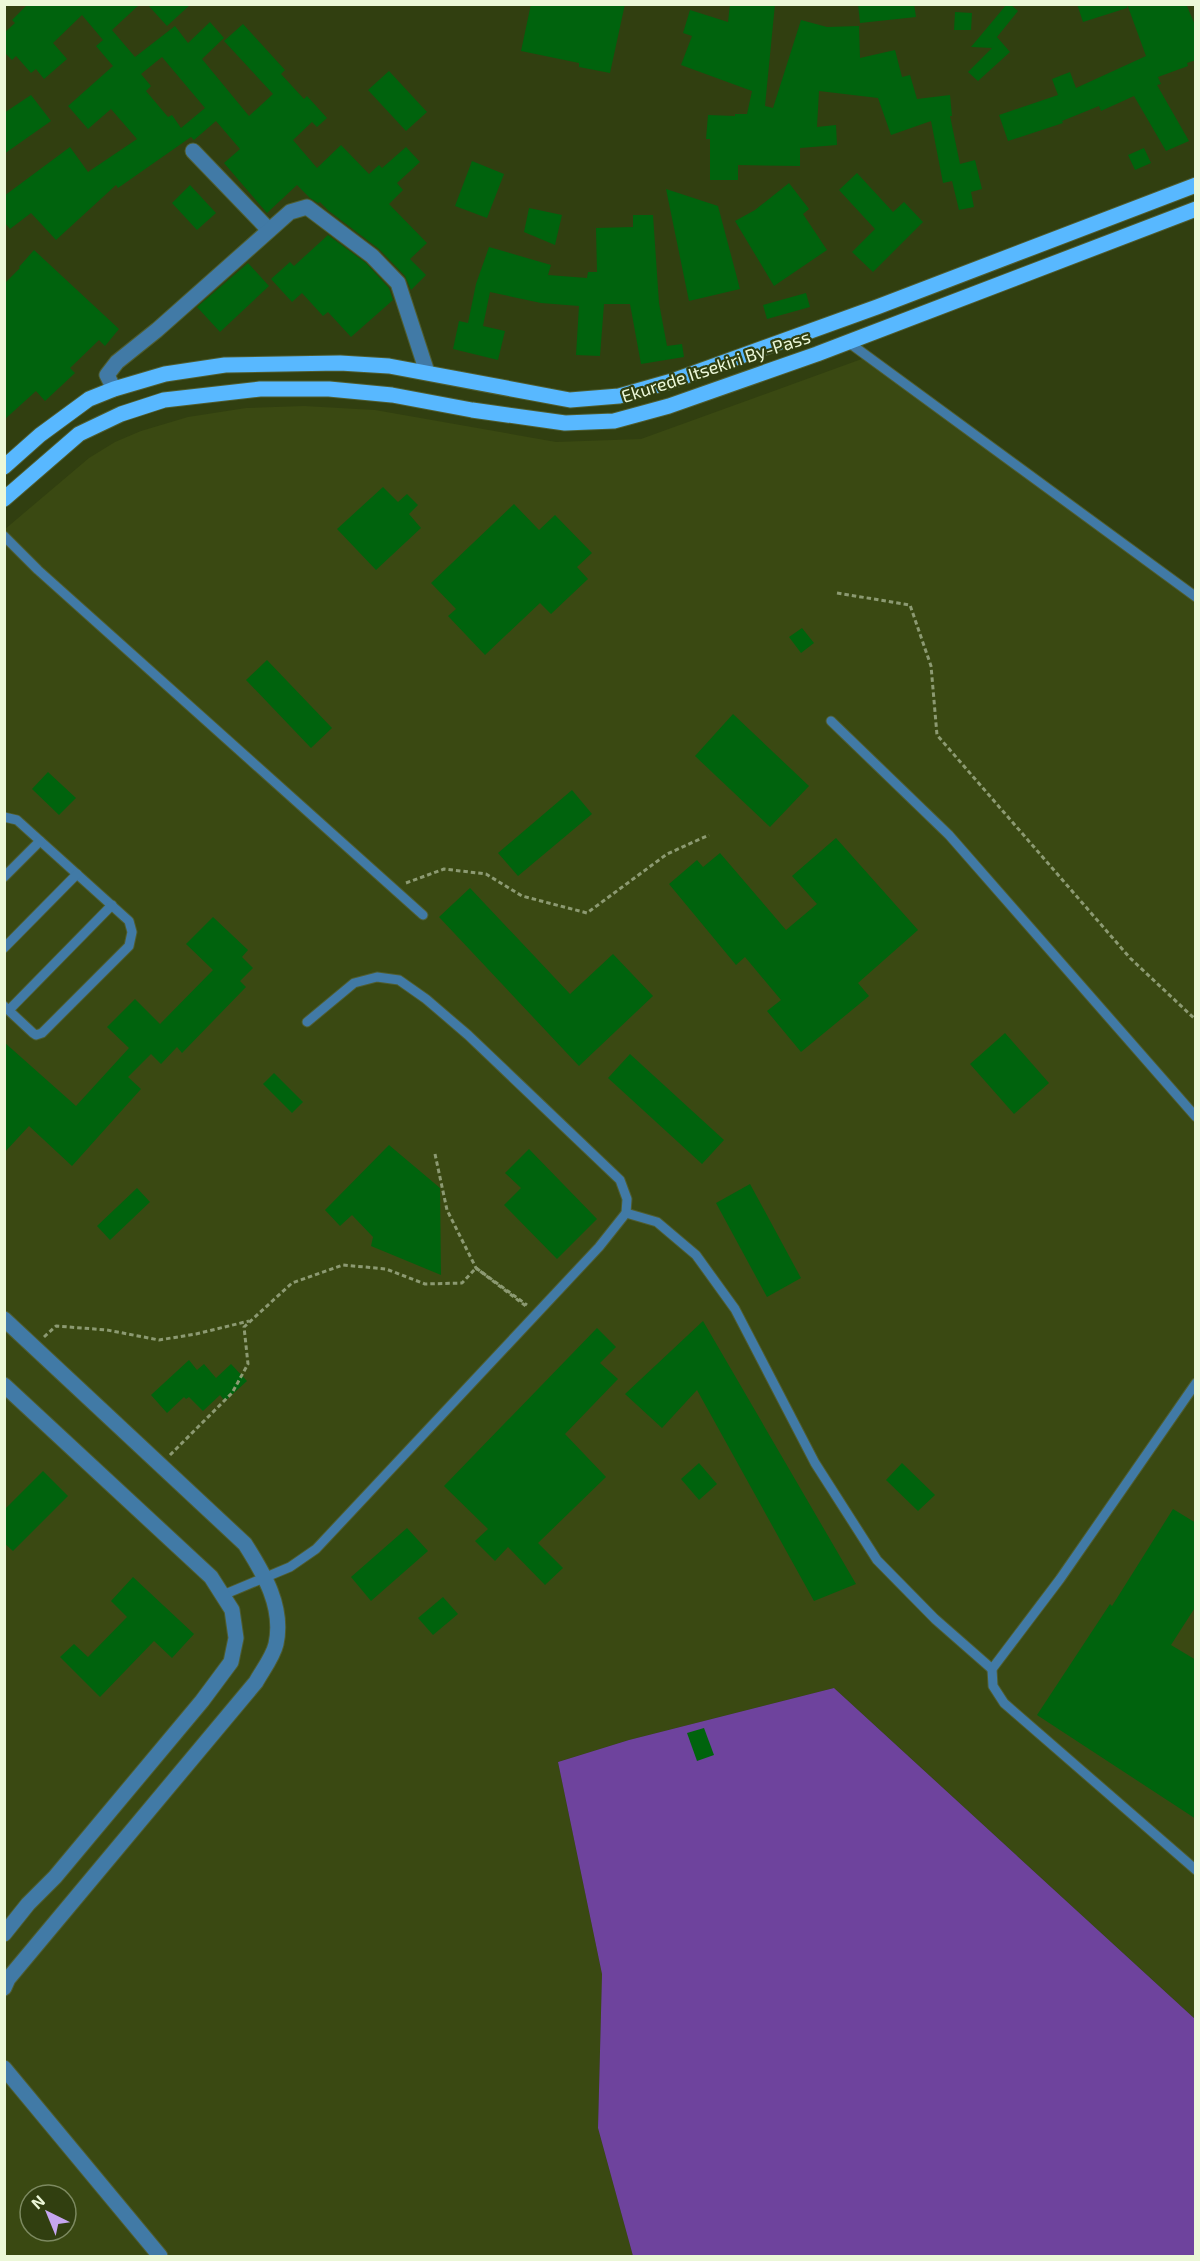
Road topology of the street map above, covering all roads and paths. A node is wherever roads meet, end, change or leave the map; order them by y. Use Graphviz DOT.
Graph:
graph roads {
  1 [pos="193,151"];
  2 [pos="1196,184"];
  3 [pos="1196,209"];
  4 [pos="269,230"];
  5 [pos="848,342"];
  6 [pos="427,372"];
  7 [pos="114,389"];
  8 [pos="4,466"];
  9 [pos="4,499"];
  10 [pos="4,536"];
  11 [pos="837,593"];
  12 [pos="1196,597"];
  13 [pos="831,721"];
  14 [pos="4,817"];
  15 [pos="709,835"];
  16 [pos="40,841"];
  17 [pos="77,874"];
  18 [pos="4,877"];
  19 [pos="393,888"];
  20 [pos="112,905"];
  21 [pos="423,915"];
  22 [pos="4,948"];
  23 [pos="7,1008"];
  24 [pos="1196,1020"];
  25 [pos="307,1022"];
  26 [pos="1196,1117"];
  27 [pos="435,1154"];
  28 [pos="626,1214"];
  29 [pos="476,1268"];
  30 [pos="537,1314"];
  31 [pos="4,1319"];
  32 [pos="251,1321"];
  33 [pos="34,1347"];
  34 [pos="1196,1383"];
  35 [pos="4,1385"];
  36 [pos="160,1465"];
  37 [pos="266,1577"];
  38 [pos="223,1595"];
  39 [pos="992,1669"];
  40 [pos="1196,1870"];
  41 [pos="4,1934"];
  42 [pos="4,1988"];
  43 [pos="4,2068"];
  44 [pos="160,2256"];
  1 -- 4 [label="street"];
  2 -- 6 [label="main road, Ekurede Itsekiri By-Pass"];
  3 -- 5 [label="main road, Ekurede Itsekiri By-Pass"];
  4 -- 6 [label="street"];
  4 -- 7 [label="street"];
  5 -- 9 [label="main road, Ekurede Itsekiri By-Pass"];
  5 -- 12 [label="lane"];
  6 -- 7 [label="main road, Ekurede Itsekiri By-Pass"];
  7 -- 8 [label="main road, Ekurede Itsekiri By-Pass"];
  10 -- 19 [label="lane"];
  11 -- 24 [label="path"];
  13 -- 26 [label="lane"];
  14 -- 16 [label="lane"];
  15 -- 19 [label="path"];
  16 -- 17 [label="lane"];
  16 -- 18 [label="lane"];
  17 -- 20 [label="lane"];
  17 -- 22 [label="lane"];
  19 -- 21 [label="lane"];
  20 -- 23 [label="lane"];
  20 -- 23 [label="lane"];
  25 -- 28 [label="lane"];
  27 -- 29 [label="path"];
  28 -- 30 [label="lane"];
  28 -- 39 [label="lane"];
  29 -- 30 [label="path"];
  29 -- 32 [label="path"];
  30 -- 37 [label="lane"];
  31 -- 33 [label="street"];
  32 -- 33 [label="path"];
  32 -- 36 [label="path"];
  33 -- 36 [label="street"];
  34 -- 39 [label="lane"];
  35 -- 38 [label="street"];
  36 -- 37 [label="street"];
  37 -- 38 [label="lane"];
  37 -- 42 [label="street"];
  38 -- 41 [label="street"];
  39 -- 40 [label="lane"];
  43 -- 44 [label="street"];
}
